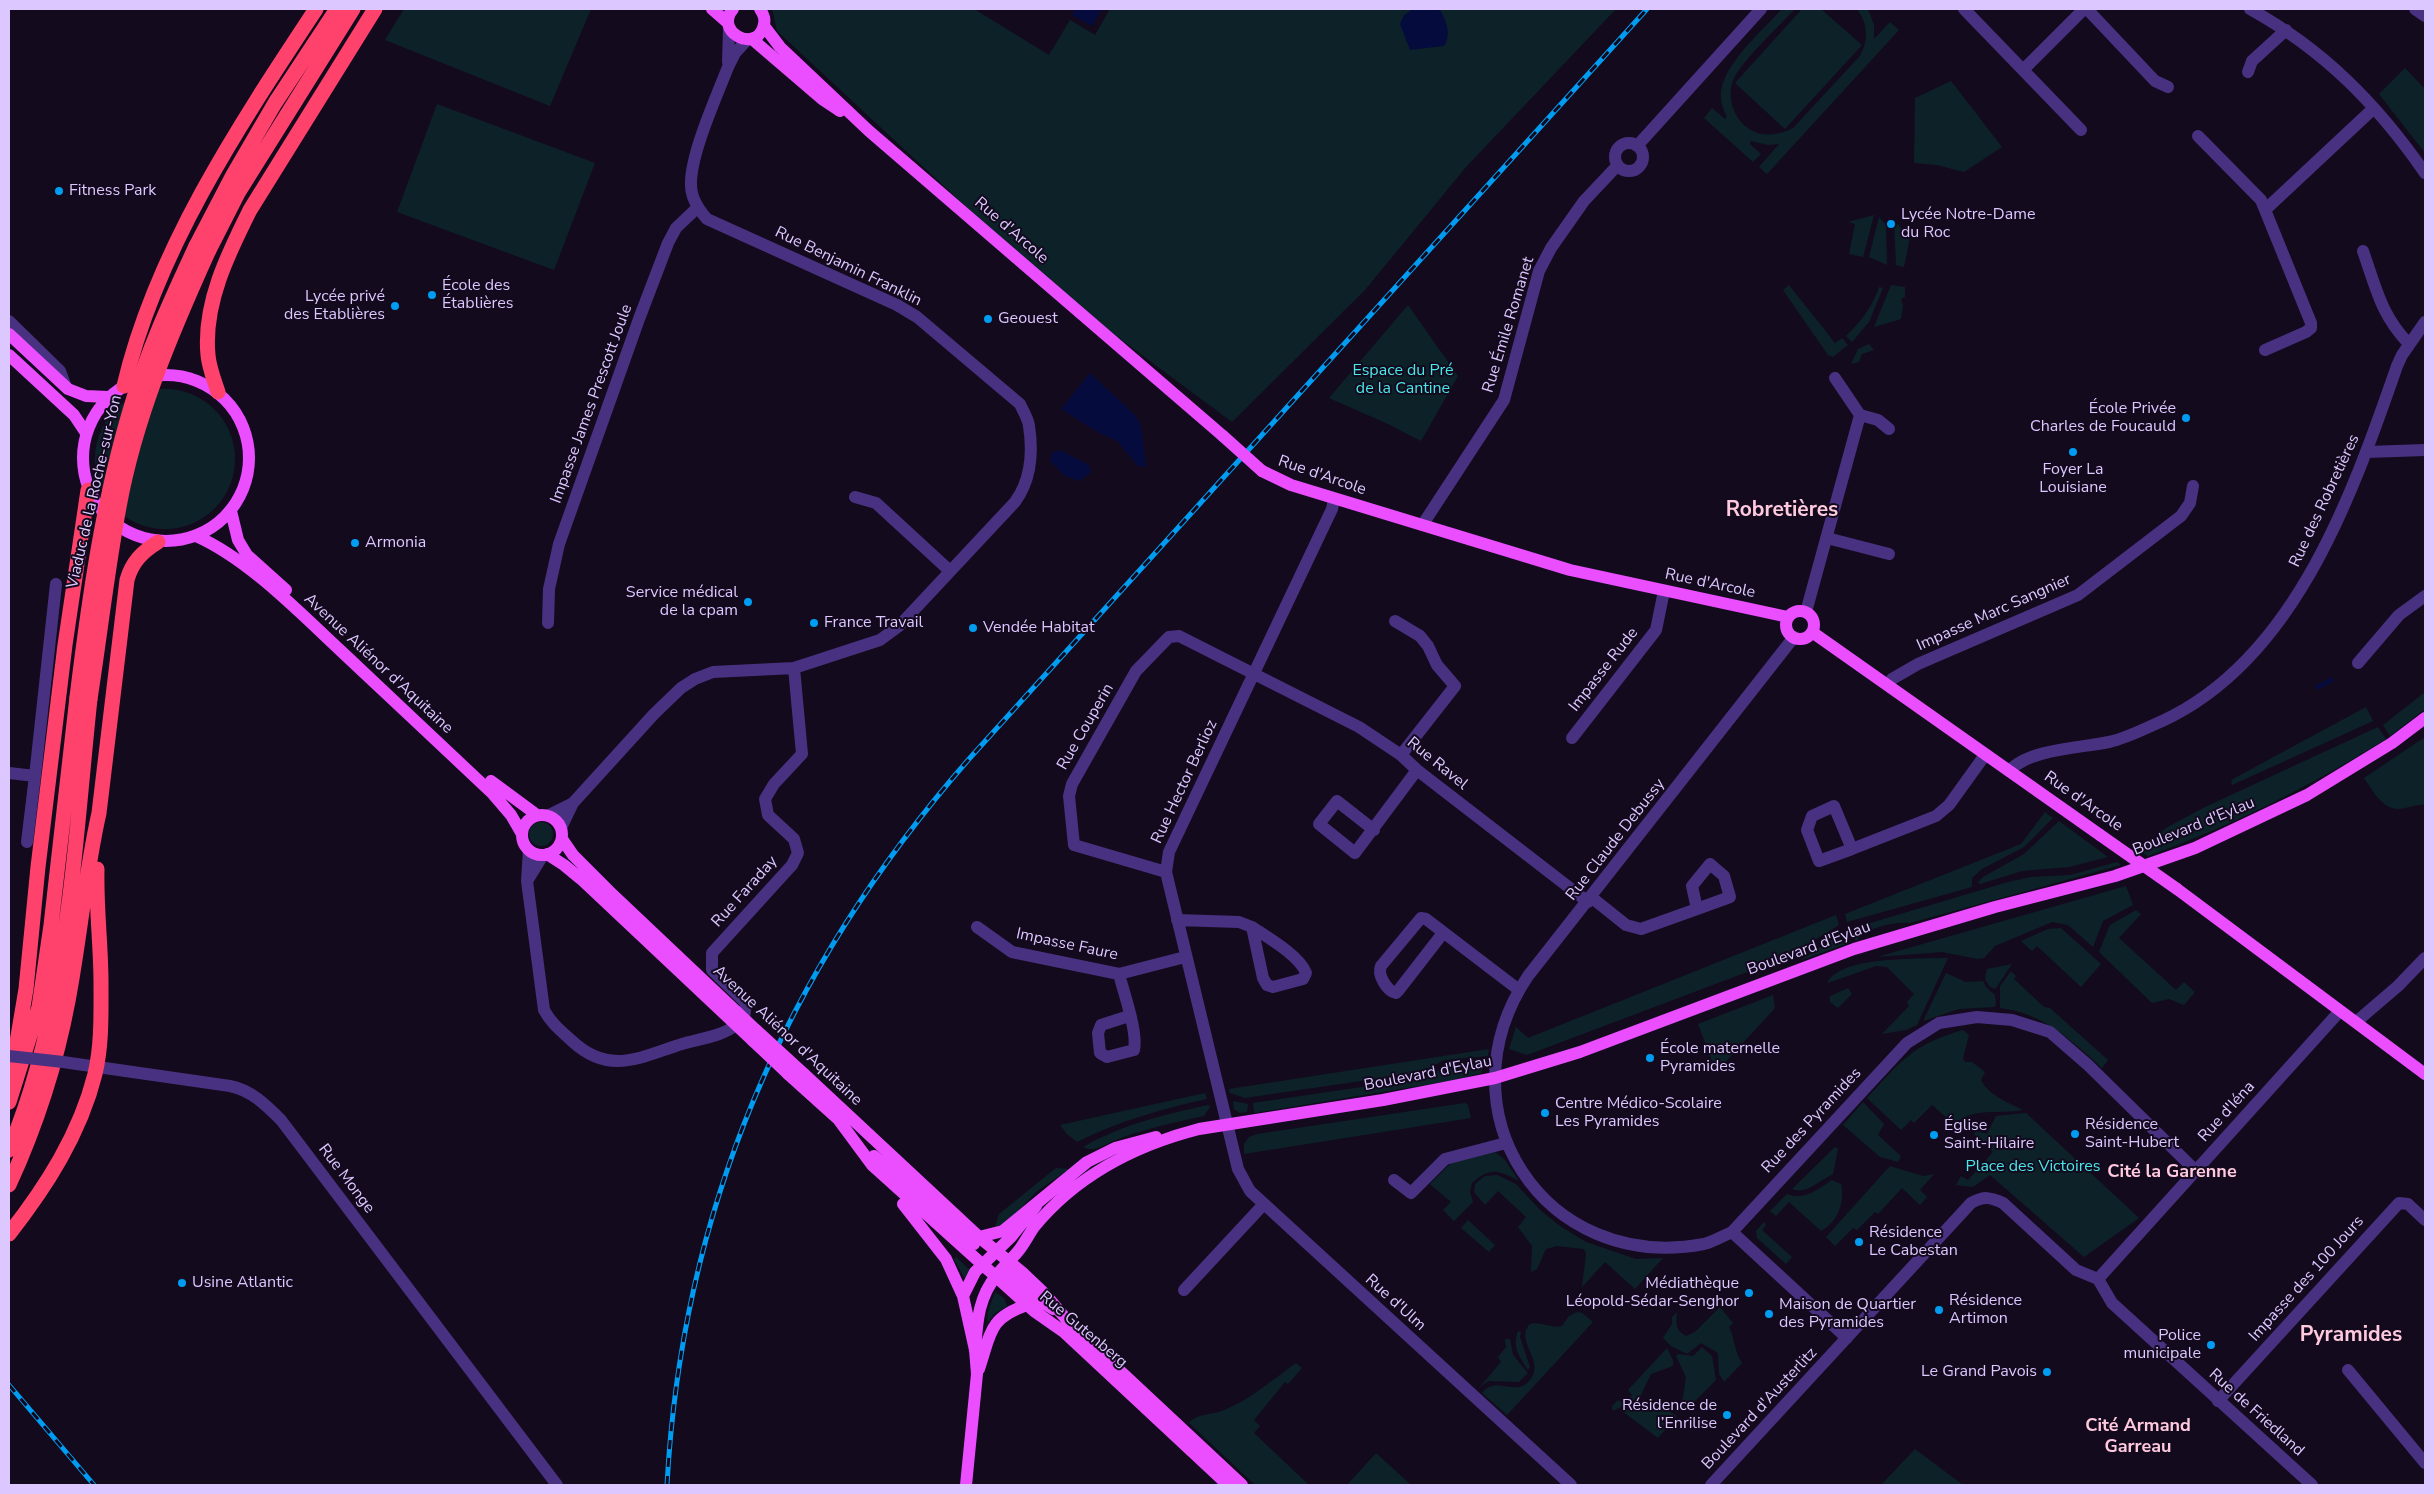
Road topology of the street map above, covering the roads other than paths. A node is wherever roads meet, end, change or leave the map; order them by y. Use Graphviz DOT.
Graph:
graph roads {
  1 [pos="316,9"];
  2 [pos="337,9"];
  3 [pos="354,9"];
  4 [pos="375,9"];
  5 [pos="712,9"];
  6 [pos="733,9"];
  7 [pos="1761,9"];
  8 [pos="1964,9"];
  9 [pos="2085,9"];
  10 [pos="2250,9"];
  11 [pos="2415,9"];
  12 [pos="762,14"];
  13 [pos="2425,16"];
  14 [pos="729,26"];
  15 [pos="2286,30"];
  16 [pos="750,39"];
  17 [pos="728,67"];
  18 [pos="2022,70"];
  19 [pos="2248,72"];
  20 [pos="2168,87"];
  21 [pos="2374,108"];
  22 [pos="2081,130"];
  23 [pos="869,131"];
  24 [pos="2198,136"];
  25 [pos="1637,146"];
  26 [pos="1617,166"];
  27 [pos="2425,173"];
  28 [pos="697,208"];
  29 [pos="2266,209"];
  30 [pos="203,248"];
  31 [pos="2363,251"];
  32 [pos="9,320"];
  33 [pos="2425,322"];
  34 [pos="9,334"];
  35 [pos="2410,344"];
  36 [pos="2265,350"];
  37 [pos="9,355"];
  38 [pos="1835,378"];
  39 [pos="124,386"];
  40 [pos="66,387"];
  41 [pos="218,392"];
  42 [pos="108,397"];
  43 [pos="1860,415"];
  44 [pos="1889,429"];
  45 [pos="86,433"];
  46 [pos="2425,450"];
  47 [pos="2367,452"];
  48 [pos="2193,486"];
  49 [pos="88,490"];
  50 [pos="855,497"];
  51 [pos="1334,499"];
  52 [pos="230,511"];
  53 [pos="1423,524"];
  54 [pos="196,536"];
  55 [pos="1826,538"];
  56 [pos="158,542"];
  57 [pos="1889,554"];
  58 [pos="950,571"];
  59 [pos="56,584"];
  60 [pos="1664,591"];
  61 [pos="2425,596"];
  62 [pos="1806,612"];
  63 [pos="1788,617"];
  64 [pos="1395,620"];
  65 [pos="548,623"];
  66 [pos="1812,632"];
  67 [pos="1794,638"];
  68 [pos="2358,664"];
  69 [pos="794,668"];
  70 [pos="1252,674"];
  71 [pos="1888,685"];
  72 [pos="83,698"];
  73 [pos="2425,718"];
  74 [pos="1572,738"];
  75 [pos="1985,754"];
  76 [pos="1401,755"];
  77 [pos="1417,770"];
  78 [pos="2008,770"];
  79 [pos="9,773"];
  80 [pos="35,776"];
  81 [pos="573,803"];
  82 [pos="99,813"];
  83 [pos="543,815"];
  84 [pos="1374,830"];
  85 [pos="562,833"];
  86 [pos="522,834"];
  87 [pos="27,842"];
  88 [pos="1852,849"];
  89 [pos="529,850"];
  90 [pos="545,854"];
  91 [pos="1166,872"];
  92 [pos="527,881"];
  93 [pos="1590,900"];
  94 [pos="1697,909"];
  95 [pos="1177,920"];
  96 [pos="977,927"];
  97 [pos="1252,927"];
  98 [pos="1443,933"];
  99 [pos="1185,957"];
  100 [pos="2425,958"];
  101 [pos="1119,974"];
  102 [pos="1519,990"];
  103 [pos="2340,1011"];
  104 [pos="1130,1016"];
  105 [pos="740,1021"];
  106 [pos="2356,1022"];
  107 [pos="755,1035"];
  108 [pos="9,1056"];
  109 [pos="96,1066"];
  110 [pos="2425,1074"];
  111 [pos="1495,1078"];
  112 [pos="15,1083"];
  113 [pos="9,1102"];
  114 [pos="1227,1125"];
  115 [pos="1176,1134"];
  116 [pos="853,1139"];
  117 [pos="1506,1143"];
  118 [pos="9,1150"];
  119 [pos="872,1166"];
  120 [pos="2196,1171"];
  121 [pos="1394,1180"];
  122 [pos="9,1185"];
  123 [pos="1263,1205"];
  124 [pos="1036,1206"];
  125 [pos="2425,1220"];
  126 [pos="1732,1232"];
  127 [pos="9,1234"];
  128 [pos="979,1237"];
  129 [pos="989,1259"];
  130 [pos="1002,1269"];
  131 [pos="2098,1279"];
  132 [pos="1184,1290"];
  133 [pos="962,1296"];
  134 [pos="1027,1305"];
  135 [pos="1848,1338"];
  136 [pos="975,1350"];
  137 [pos="2348,1370"];
  138 [pos="977,1374"];
  139 [pos="2218,1401"];
  140 [pos="2425,1463"];
  141 [pos="557,1485"];
  142 [pos="966,1485"];
  143 [pos="1228,1485"];
  144 [pos="1242,1485"];
  145 [pos="1571,1485"];
  146 [pos="1711,1485"];
  147 [pos="2312,1485"];
  1 -- 39 [label="highway"];
  2 -- 30 [label="highway"];
  3 -- 30 [label="highway"];
  4 -- 41 [label="highway"];
  5 -- 14 [label="main road"];
  6 -- 14 [label="main road"];
  7 -- 25 [label="street"];
  8 -- 18 [label="street"];
  9 -- 18 [label="street"];
  9 -- 20 [label="street"];
  10 -- 15 [label="street"];
  11 -- 13 [label="street"];
  12 -- 16 [label="main road"];
  12 -- 23 [label="main road, Rue d'Arcole"];
  14 -- 16 [label="main road, Rue d'Arcole"];
  14 -- 17 [label="street"];
  15 -- 19 [label="street"];
  15 -- 21 [label="street"];
  16 -- 17 [label="street"];
  16 -- 23 [label="main road, Rue d'Arcole"];
  17 -- 28 [label="street"];
  18 -- 22 [label="street"];
  21 -- 27 [label="street"];
  21 -- 29 [label="street"];
  23 -- 51 [label="main road, Rue d'Arcole, bridge"];
  24 -- 29 [label="street"];
  25 -- 26 [label="street"];
  25 -- 26 [label="street"];
  26 -- 53 [label="street, Rue Émile Romanet"];
  28 -- 58 [label="street, Rue Benjamin Franklin"];
  28 -- 65 [label="street, Impasse James Prescott Joule"];
  29 -- 36 [label="street"];
  30 -- 72 [label="highway, Viaduc de la Roche-sur-Yon, bridge"];
  31 -- 35 [label="street"];
  32 -- 40 [label="street"];
  33 -- 35 [label="street, Rue des Robretières"];
  34 -- 40 [label="main road"];
  35 -- 47 [label="street, Rue des Robretières"];
  37 -- 45 [label="main road"];
  38 -- 43 [label="street"];
  39 -- 41 [label="main road"];
  39 -- 42 [label="main road"];
  40 -- 42 [label="main road"];
  41 -- 52 [label="main road"];
  42 -- 45 [label="main road"];
  43 -- 44 [label="street"];
  43 -- 55 [label="street"];
  45 -- 49 [label="main road"];
  46 -- 47 [label="street"];
  47 -- 78 [label="street, Rue des Robretières"];
  48 -- 71 [label="street, Impasse Marc Sangnier"];
  49 -- 56 [label="main road"];
  49 -- 112 [label="highway"];
  50 -- 58 [label="street"];
  51 -- 53 [label="main road, Rue d'Arcole"];
  51 -- 70 [label="street, Rue Hector Berlioz"];
  52 -- 54 [label="main road"];
  52 -- 83 [label="main road, Avenue Aliénor d'Aquitaine"];
  53 -- 60 [label="main road, Rue d'Arcole"];
  54 -- 56 [label="main road"];
  54 -- 86 [label="main road, Avenue Aliénor d'Aquitaine"];
  55 -- 57 [label="street"];
  55 -- 62 [label="street"];
  56 -- 82 [label="highway"];
  58 -- 69 [label="street, Rue Benjamin Franklin"];
  59 -- 80 [label="street"];
  60 -- 63 [label="main road, Rue d'Arcole"];
  60 -- 74 [label="street, Impasse Rude"];
  61 -- 68 [label="street"];
  62 -- 63 [label="main road"];
  62 -- 66 [label="main road"];
  63 -- 67 [label="main road"];
  64 -- 76 [label="street"];
  66 -- 67 [label="main road"];
  66 -- 71 [label="main road, Rue d'Arcole"];
  67 -- 93 [label="street, Rue Claude Debussy"];
  69 -- 81 [label="street, Rue Benjamin Franklin"];
  69 -- 105 [label="street, Rue Faraday"];
  70 -- 76 [label="street, Rue Ravel"];
  70 -- 91 [label="street, Rue Hector Berlioz"];
  70 -- 91 [label="street, Rue Couperin"];
  71 -- 75 [label="main road, Rue d'Arcole"];
  72 -- 112 [label="highway"];
  72 -- 118 [label="highway"];
  73 -- 111 [label="main road, Boulevard d'Eylau"];
  75 -- 78 [label="main road, Rue d'Arcole"];
  75 -- 88 [label="street"];
  76 -- 77 [label="street, Rue Ravel"];
  77 -- 84 [label="street"];
  77 -- 93 [label="street, Rue Ravel"];
  78 -- 103 [label="main road, Rue d'Arcole, bridge"];
  79 -- 80 [label="street"];
  80 -- 87 [label="street"];
  81 -- 83 [label="street, Rue Benjamin Franklin"];
  81 -- 85 [label="street, Rue Benjamin Franklin"];
  82 -- 109 [label="highway"];
  82 -- 122 [label="highway"];
  83 -- 85 [label="main road"];
  83 -- 86 [label="main road"];
  85 -- 90 [label="main road"];
  85 -- 105 [label="main road, Avenue Aliénor d'Aquitaine"];
  86 -- 89 [label="main road"];
  89 -- 90 [label="main road"];
  89 -- 92 [label="street"];
  90 -- 92 [label="street"];
  90 -- 105 [label="main road, Avenue Aliénor d'Aquitaine"];
  91 -- 95 [label="street, Rue Hector Berlioz"];
  92 -- 105 [label="street"];
  93 -- 94 [label="street, Rue Ravel"];
  93 -- 102 [label="street, Rue Claude Debussy"];
  95 -- 97 [label="street"];
  95 -- 99 [label="street, Rue Hector Berlioz"];
  96 -- 101 [label="street, Impasse Faure"];
  97 -- 97 [label="street"];
  98 -- 98 [label="street"];
  98 -- 102 [label="street"];
  99 -- 101 [label="street, Impasse Faure"];
  99 -- 114 [label="street, Rue Hector Berlioz"];
  100 -- 106 [label="street"];
  101 -- 104 [label="street"];
  102 -- 111 [label="street, Rue Claude Debussy"];
  103 -- 106 [label="main road, Rue d'Arcole"];
  103 -- 120 [label="street, Rue d'Iéna"];
  105 -- 107 [label="main road, Avenue Aliénor d'Aquitaine"];
  106 -- 110 [label="main road, Rue d'Arcole"];
  107 -- 116 [label="main road, Avenue Aliénor d'Aquitaine, bridge"];
  107 -- 128 [label="main road, Avenue Aliénor d'Aquitaine, bridge"];
  108 -- 109 [label="street, Rue Monge, bridge"];
  109 -- 127 [label="highway"];
  109 -- 141 [label="street, Rue Monge"];
  111 -- 114 [label="main road, Boulevard d'Eylau"];
  111 -- 117 [label="street, Rue des Pyramides"];
  112 -- 113 [label="highway"];
  114 -- 115 [label="main road, Boulevard d'Eylau"];
  114 -- 123 [label="street, Rue d'Ulm"];
  115 -- 124 [label="main road, Boulevard d'Eylau"];
  115 -- 130 [label="main road, Boulevard d'Eylau"];
  116 -- 119 [label="main road, Avenue Aliénor d'Aquitaine"];
  116 -- 129 [label="main road, Avenue Aliénor d'Aquitaine"];
  117 -- 121 [label="street"];
  117 -- 126 [label="street, Rue des Pyramides"];
  119 -- 129 [label="main road, Avenue Aliénor d'Aquitaine"];
  119 -- 133 [label="main road, Avenue Aliénor d'Aquitaine"];
  120 -- 126 [label="street, Rue des Pyramides"];
  120 -- 131 [label="street, Rue d'Iéna"];
  123 -- 132 [label="street"];
  123 -- 145 [label="street, Rue d'Ulm"];
  124 -- 128 [label="main road, Boulevard d'Eylau"];
  124 -- 129 [label="main road, Boulevard d'Eylau"];
  125 -- 139 [label="street, Impasse des 100 Jours"];
  126 -- 135 [label="street"];
  128 -- 129 [label="main road, Avenue Aliénor d'Aquitaine"];
  129 -- 130 [label="main road, Rue Gutenberg"];
  129 -- 130 [label="main road, Rue Gutenberg"];
  129 -- 133 [label="main road, Boulevard d'Eylau"];
  130 -- 134 [label="main road, Rue Gutenberg"];
  130 -- 136 [label="main road, Boulevard d'Eylau"];
  130 -- 144 [label="main road, Rue Gutenberg"];
  131 -- 135 [label="street, Boulevard d'Austerlitz"];
  131 -- 139 [label="street, Rue de Friedland"];
  133 -- 136 [label="main road, Avenue Aliénor d'Aquitaine"];
  134 -- 138 [label="main road"];
  134 -- 143 [label="main road, Rue Gutenberg"];
  135 -- 146 [label="street, Boulevard d'Austerlitz"];
  136 -- 138 [label="main road"];
  137 -- 140 [label="street"];
  138 -- 142 [label="main road"];
  139 -- 147 [label="street, Rue de Friedland"];
}
